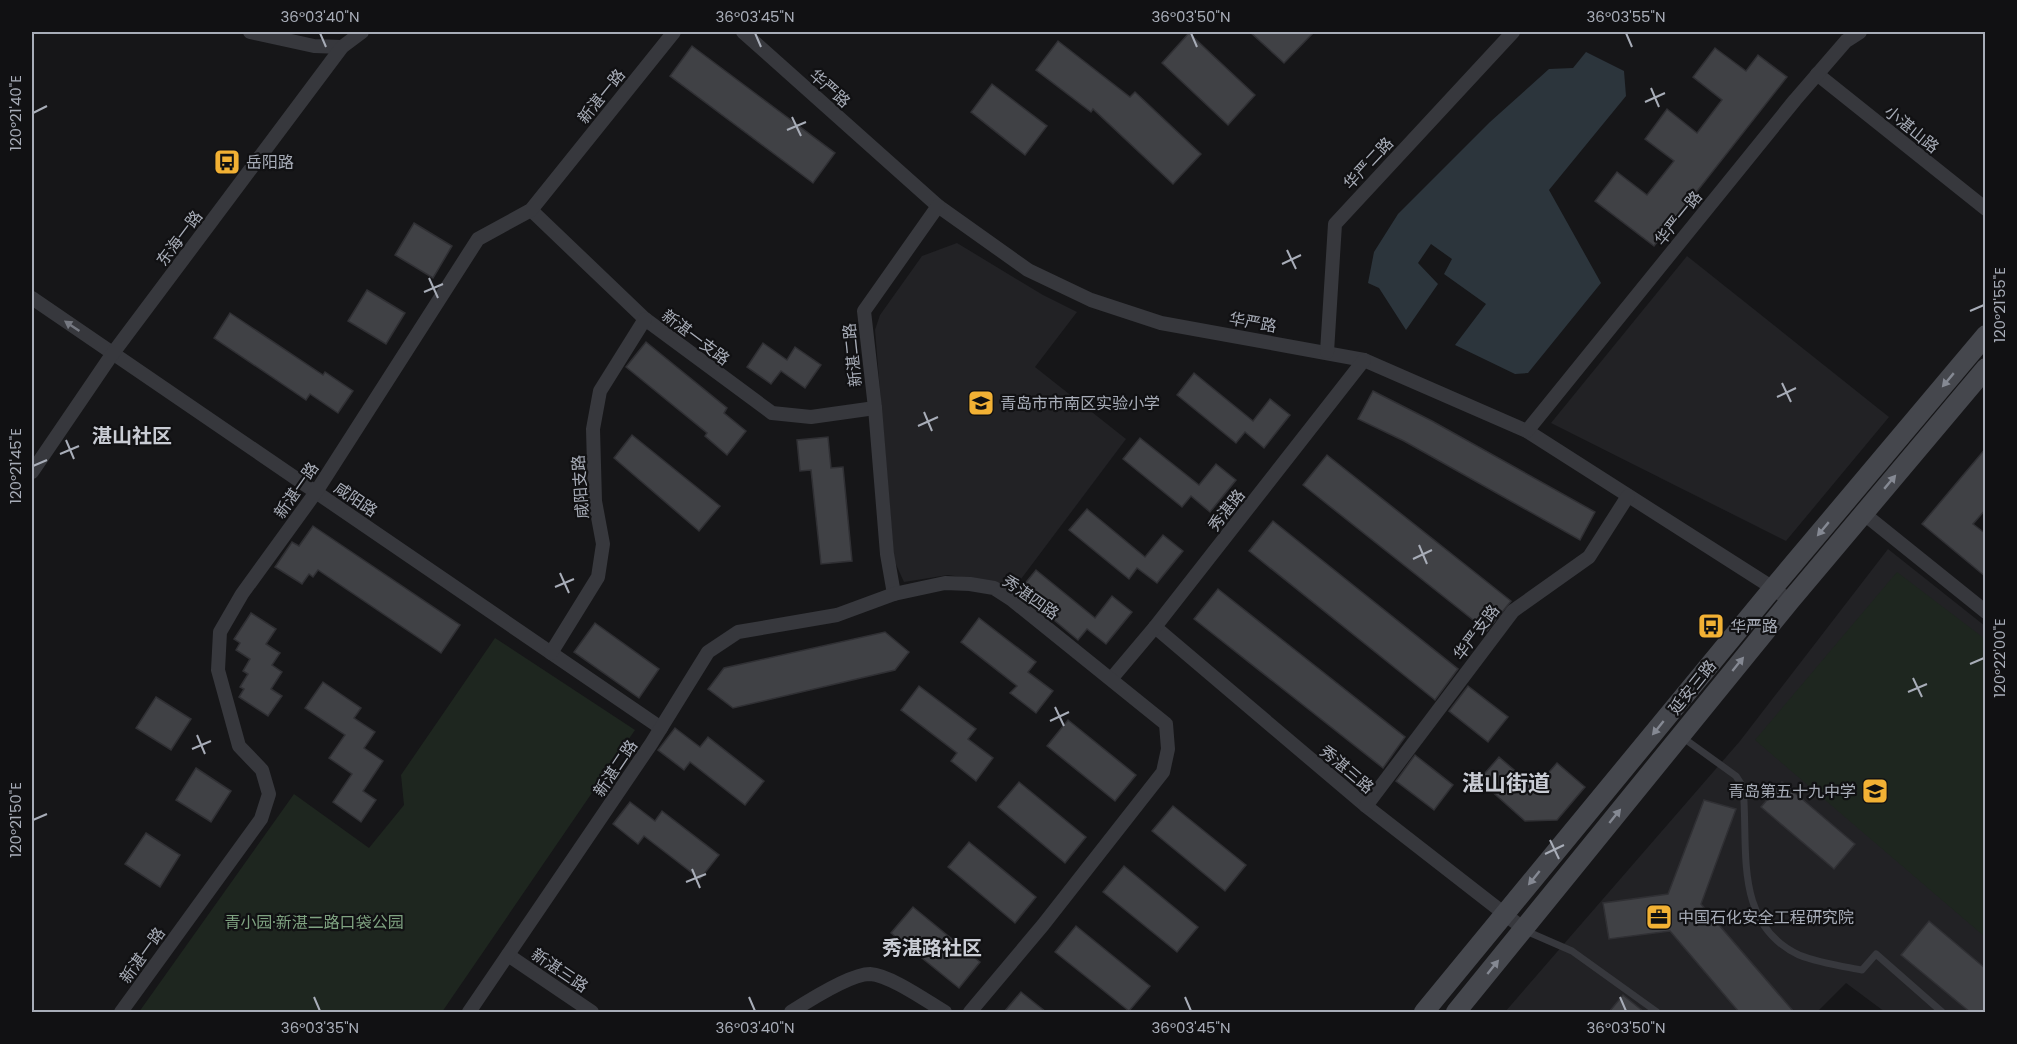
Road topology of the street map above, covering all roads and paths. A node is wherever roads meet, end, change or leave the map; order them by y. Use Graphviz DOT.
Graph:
graph roads {
  1 [pos="250,32"];
  2 [pos="362,32"];
  3 [pos="674,32"];
  4 [pos="743,32"];
  5 [pos="1513,32"];
  6 [pos="1860,32"];
  7 [pos="342,47"];
  8 [pos="1817,74"];
  9 [pos="938,206"];
  10 [pos="1986,209"];
  11 [pos="531,210"];
  12 [pos="32,298"];
  13 [pos="645,319"];
  14 [pos="1986,335"];
  15 [pos="1327,352"];
  16 [pos="113,354"];
  17 [pos="1364,360"];
  18 [pos="1986,368"];
  19 [pos="875,408"];
  20 [pos="1527,431"];
  21 [pos="32,472"];
  22 [pos="316,492"];
  23 [pos="1628,496"];
  24 [pos="1863,513"];
  25 [pos="1773,588"];
  26 [pos="894,594"];
  27 [pos="1790,601"];
  28 [pos="1986,612"];
  29 [pos="837,615"];
  30 [pos="1155,627"];
  31 [pos="551,653"];
  32 [pos="1112,678"];
  33 [pos="661,728"];
  34 [pos="1680,736"];
  35 [pos="1366,806"];
  36 [pos="1504,915"];
  37 [pos="1524,930"];
  38 [pos="508,955"];
  39 [pos="121,1012"];
  40 [pos="469,1012"];
  41 [pos="592,1012"];
  42 [pos="791,1012"];
  43 [pos="945,1012"];
  44 [pos="970,1012"];
  45 [pos="1424,1012"];
  46 [pos="1456,1012"];
  47 [pos="1657,1012"];
  48 [pos="1942,1012"];
  1 -- 7 [label="street"];
  2 -- 7 [label="street, 东海一路"];
  3 -- 11 [label="street, 新湛一路"];
  4 -- 9 [label="street, 华严路"];
  5 -- 15 [label="street, 华严二路"];
  6 -- 8 [label="street, 华严一路"];
  7 -- 16 [label="street, 东海一路"];
  8 -- 10 [label="street, 小湛山路"];
  8 -- 20 [label="street, 华严一路"];
  9 -- 15 [label="street, 华严路"];
  9 -- 19 [label="street, 新湛二路"];
  11 -- 13 [label="street, 新湛一支路"];
  11 -- 22 [label="street, 新湛一路"];
  16 -- 12 [label="street, 咸阳路, one-way"];
  13 -- 19 [label="street, 新湛一支路"];
  13 -- 31 [label="street, 咸阳支路"];
  14 -- 25 [label="main road, 延安三路, one-way"];
  15 -- 17 [label="street, 华严路"];
  16 -- 21 [label="street, 东海一路"];
  16 -- 22 [label="street, 咸阳路"];
  17 -- 20 [label="street, 华严路"];
  17 -- 30 [label="street, 秀湛路"];
  24 -- 18 [label="main road, 延安三路, one-way"];
  19 -- 26 [label="street, 新湛二路"];
  20 -- 23 [label="street, 华严路"];
  22 -- 31 [label="street, 咸阳路"];
  22 -- 39 [label="street, 新湛一路"];
  23 -- 25 [label="street, 华严路"];
  23 -- 35 [label="street, 华严支路"];
  24 -- 27 [label="main road, 延安三路"];
  24 -- 28 [label="street"];
  25 -- 27 [label="street, 华严路"];
  25 -- 36 [label="main road, 延安三路, one-way"];
  26 -- 29 [label="street, 秀湛四路"];
  26 -- 32 [label="street, 秀湛四路"];
  34 -- 27 [label="main road, 延安三路, one-way"];
  29 -- 33 [label="street, 新湛二路"];
  30 -- 32 [label="street, 秀湛路"];
  30 -- 35 [label="street, 秀湛三路"];
  31 -- 33 [label="street, 咸阳路"];
  32 -- 44 [label="street, 秀湛四路"];
  33 -- 38 [label="street, 新湛二路"];
  37 -- 34 [label="main road, 延安三路, one-way"];
  34 -- 48 [label="lane"];
  35 -- 36 [label="street, 秀湛三路"];
  36 -- 37 [label="street, 秀湛三路"];
  36 -- 45 [label="main road, 延安三路"];
  46 -- 37 [label="main road, 延安三路, one-way"];
  37 -- 47 [label="lane"];
  38 -- 40 [label="street, 新湛二路"];
  38 -- 41 [label="street, 新湛三路"];
  42 -- 43 [label="street"];
}
